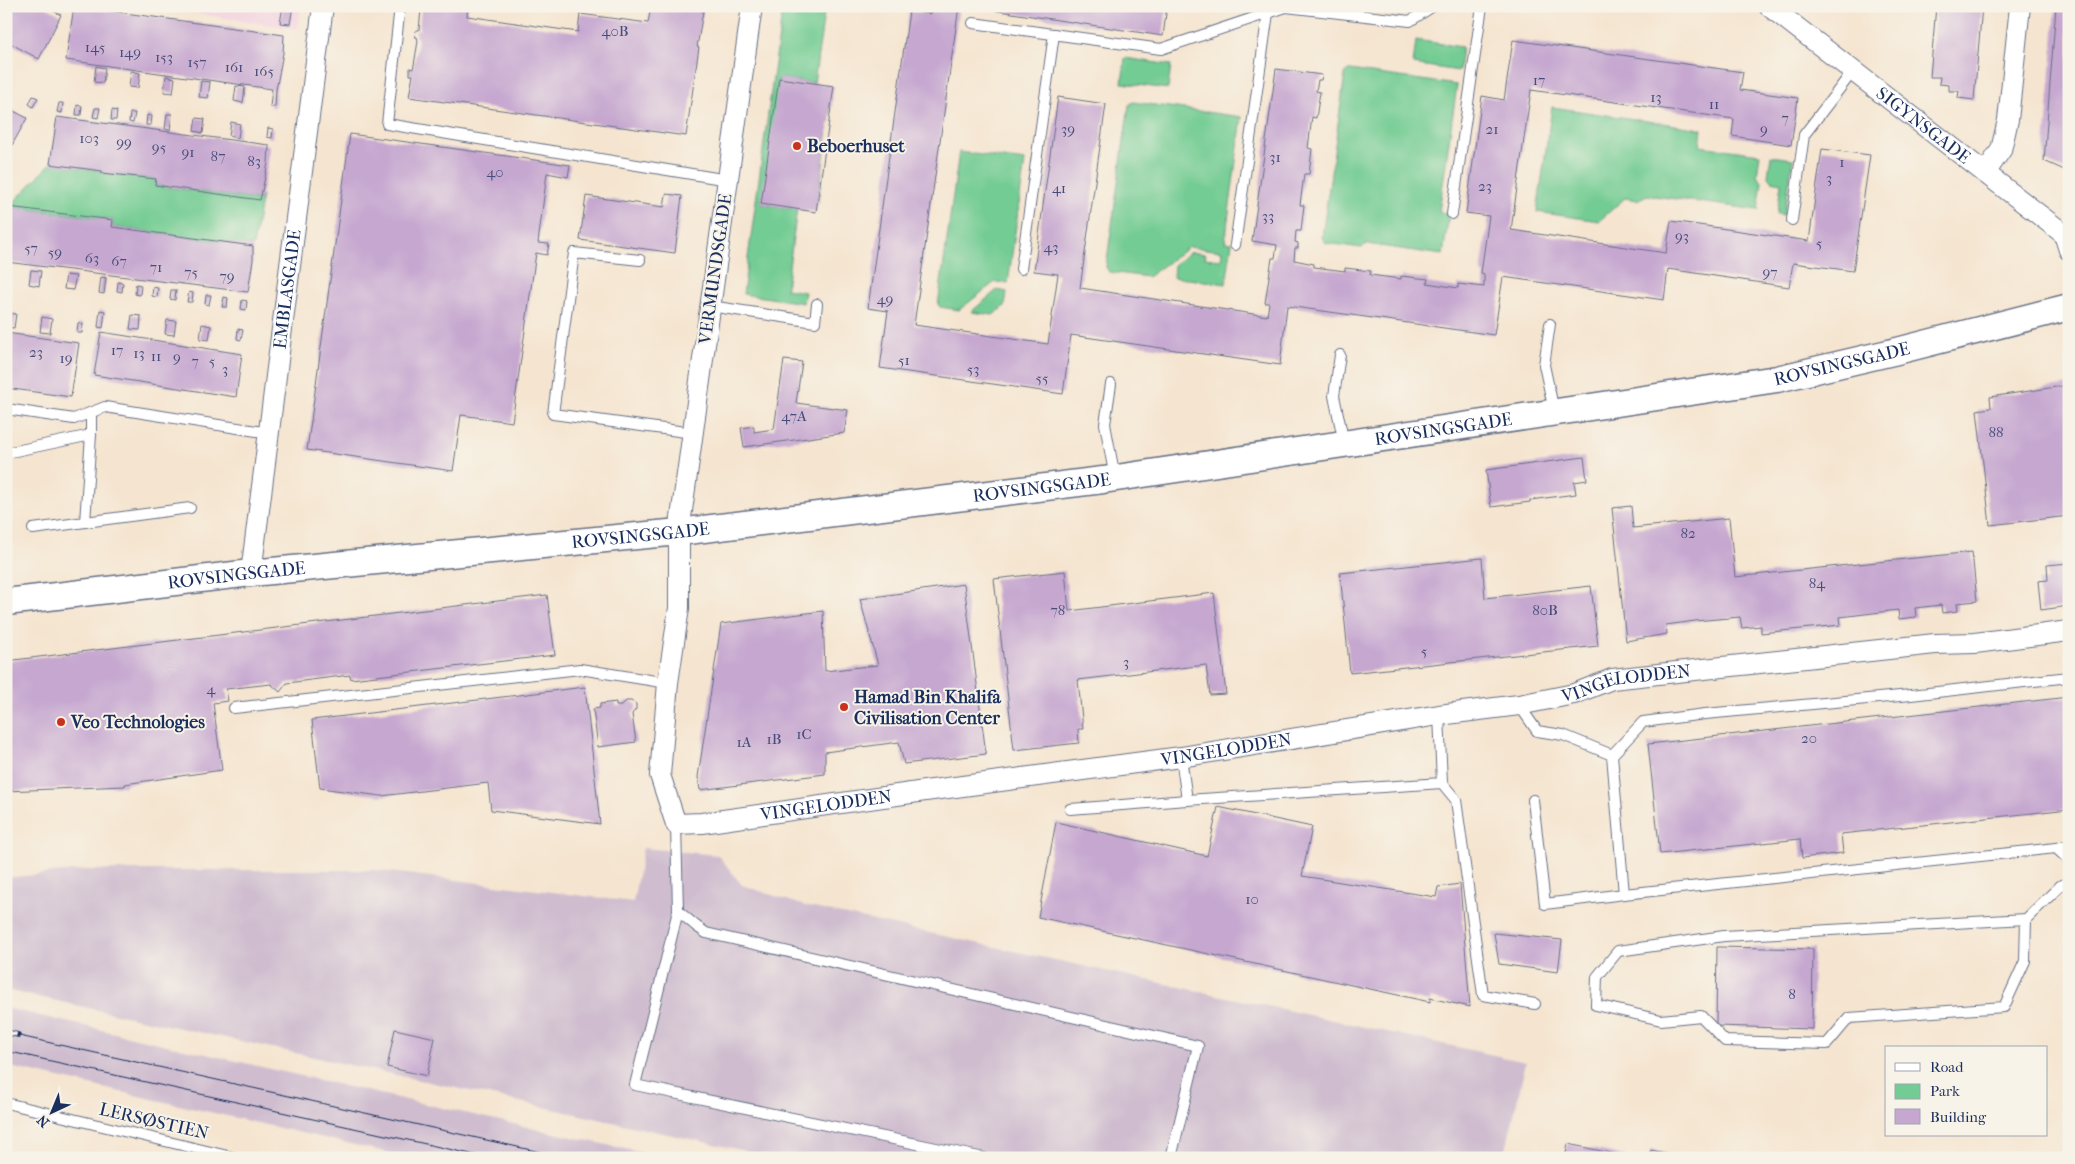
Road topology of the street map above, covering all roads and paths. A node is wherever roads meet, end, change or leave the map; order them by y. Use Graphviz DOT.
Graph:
graph roads {
  1 [pos="323,6"];
  2 [pos="400,6"];
  3 [pos="752,6"];
  4 [pos="1433,6"];
  5 [pos="1482,6"];
  6 [pos="1769,6"];
  7 [pos="2020,6"];
  8 [pos="1268,13"];
  9 [pos="973,22"];
  10 [pos="1054,34"];
  11 [pos="1853,71"];
  12 [pos="1985,173"];
  13 [pos="728,180"];
  14 [pos="1452,214"];
  15 [pos="1792,220"];
  16 [pos="1235,245"];
  17 [pos="2069,250"];
  18 [pos="640,260"];
  19 [pos="1020,269"];
  20 [pos="817,304"];
  21 [pos="710,306"];
  22 [pos="2069,307"];
  23 [pos="1550,324"];
  24 [pos="1340,355"];
  25 [pos="1111,384"];
  26 [pos="6,408"];
  27 [pos="1554,412"];
  28 [pos="91,413"];
  29 [pos="693,432"];
  30 [pos="269,433"];
  31 [pos="91,435"];
  32 [pos="1344,444"];
  33 [pos="6,453"];
  34 [pos="1115,479"];
  35 [pos="190,508"];
  36 [pos="85,522"];
  37 [pos="33,529"];
  38 [pos="679,532"];
  39 [pos="251,573"];
  40 [pos="6,602"];
  41 [pos="2069,631"];
  42 [pos="2069,676"];
  43 [pos="668,683"];
  44 [pos="1519,705"];
  45 [pos="234,708"];
  46 [pos="1439,715"];
  47 [pos="1612,754"];
  48 [pos="1181,758"];
  49 [pos="1442,782"];
  50 [pos="1187,800"];
  51 [pos="1533,800"];
  52 [pos="1070,809"];
  53 [pos="676,824"];
  54 [pos="2069,845"];
  55 [pos="2056,848"];
  56 [pos="2069,860"];
  57 [pos="2069,882"];
  58 [pos="1624,894"];
  59 [pos="678,911"];
  60 [pos="2026,919"];
  61 [pos="1535,1004"];
  62 [pos="6,1103"];
  63 [pos="236,1158"];
  64 [pos="984,1158"];
  65 [pos="1171,1158"];
  1 -- 30 [label="street, EMBLASGADE"];
  2 -- 13 [label="lane"];
  3 -- 13 [label="street, VERMUNDSGADE"];
  4 -- 8 [label="lane"];
  5 -- 14 [label="lane"];
  6 -- 11 [label="street, SIGYNSGADE"];
  7 -- 12 [label="street"];
  8 -- 10 [label="lane"];
  8 -- 16 [label="lane"];
  9 -- 10 [label="lane"];
  10 -- 19 [label="lane"];
  11 -- 12 [label="street, SIGYNSGADE"];
  11 -- 15 [label="lane"];
  12 -- 17 [label="street, SIGYNSGADE"];
  13 -- 21 [label="street, VERMUNDSGADE"];
  18 -- 29 [label="lane"];
  20 -- 21 [label="lane"];
  21 -- 29 [label="street, VERMUNDSGADE"];
  22 -- 27 [label="street, ROVSINGSGADE"];
  23 -- 27 [label="lane"];
  24 -- 32 [label="lane"];
  25 -- 34 [label="lane"];
  26 -- 28 [label="lane"];
  27 -- 32 [label="street, ROVSINGSGADE"];
  28 -- 30 [label="lane"];
  28 -- 31 [label="lane"];
  29 -- 38 [label="street, VERMUNDSGADE"];
  30 -- 39 [label="street, EMBLASGADE"];
  31 -- 33 [label="lane"];
  31 -- 36 [label="lane"];
  32 -- 34 [label="street, ROVSINGSGADE"];
  34 -- 38 [label="street, ROVSINGSGADE"];
  35 -- 36 [label="lane"];
  36 -- 37 [label="lane"];
  38 -- 39 [label="street, ROVSINGSGADE"];
  38 -- 43 [label="street"];
  39 -- 40 [label="street, ROVSINGSGADE"];
  41 -- 44 [label="street, VINGELODDEN"];
  42 -- 47 [label="lane"];
  43 -- 45 [label="lane"];
  43 -- 53 [label="street"];
  44 -- 46 [label="street, VINGELODDEN"];
  44 -- 47 [label="lane"];
  46 -- 48 [label="street, VINGELODDEN"];
  46 -- 49 [label="lane"];
  47 -- 58 [label="lane"];
  48 -- 50 [label="lane"];
  48 -- 53 [label="street, VINGELODDEN"];
  49 -- 50 [label="lane"];
  49 -- 61 [label="lane"];
  50 -- 52 [label="lane"];
  51 -- 58 [label="lane"];
  53 -- 59 [label="lane"];
  54 -- 55 [label="lane"];
  55 -- 56 [label="lane"];
  55 -- 58 [label="lane"];
  57 -- 60 [label="lane"];
  59 -- 64 [label="lane"];
  59 -- 65 [label="lane"];
  60 -- 60 [label="lane"];
  62 -- 63 [label="lane, LERSØSTIEN"];
}
